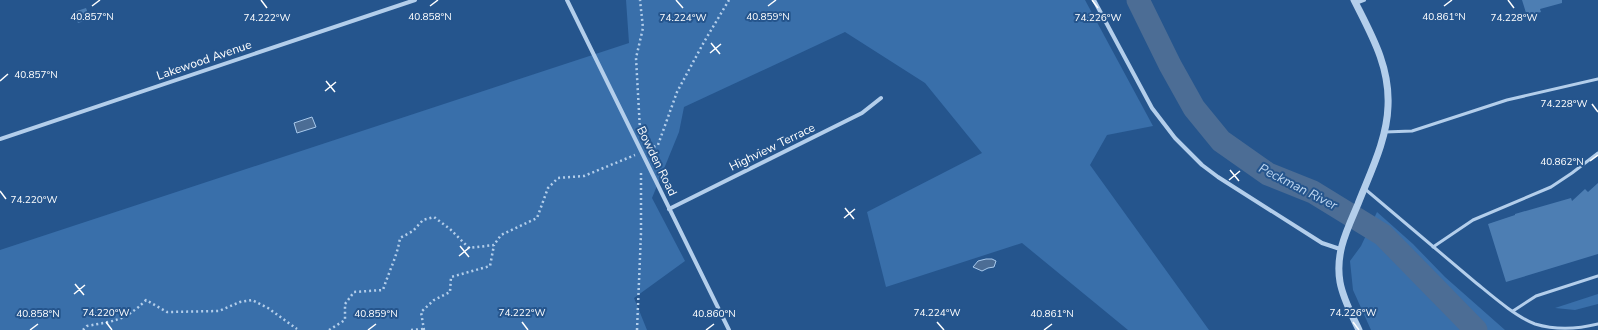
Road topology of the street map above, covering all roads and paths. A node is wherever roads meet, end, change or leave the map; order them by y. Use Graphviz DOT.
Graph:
graph roads {
  1 [pos="415,0"];
  2 [pos="567,0"];
  3 [pos="729,0"];
  4 [pos="1094,0"];
  5 [pos="1364,0"];
  6 [pos="1355,1"];
  7 [pos="1598,79"];
  8 [pos="881,98"];
  9 [pos="1385,132"];
  10 [pos="0,140"];
  11 [pos="1598,152"];
  12 [pos="641,153"];
  13 [pos="1364,188"];
  14 [pos="670,209"];
  15 [pos="494,245"];
  16 [pos="1433,247"];
  17 [pos="1340,249"];
  18 [pos="1598,276"];
  19 [pos="1513,311"];
  20 [pos="1598,324"];
  21 [pos="424,329"];
  22 [pos="83,330"];
  23 [pos="297,330"];
  24 [pos="329,330"];
  25 [pos="411,330"];
  26 [pos="729,330"];
  27 [pos="1359,330"];
  1 -- 10 [label="street, Lakewood Avenue"];
  2 -- 12 [label="street, Bowden Road"];
  3 -- 12 [label="path"];
  4 -- 17 [label="street"];
  5 -- 6 [label="street"];
  6 -- 9 [label="street"];
  7 -- 9 [label="lane"];
  8 -- 14 [label="street, Highview Terrace"];
  9 -- 13 [label="street"];
  11 -- 16 [label="lane"];
  12 -- 14 [label="street, Bowden Road"];
  12 -- 15 [label="path"];
  13 -- 16 [label="lane"];
  13 -- 17 [label="street"];
  14 -- 26 [label="street, Bowden Road"];
  15 -- 21 [label="path"];
  15 -- 24 [label="path"];
  16 -- 19 [label="lane"];
  17 -- 27 [label="street"];
  18 -- 19 [label="lane"];
  19 -- 20 [label="lane"];
  21 -- 25 [label="path"];
  22 -- 23 [label="path"];
}
